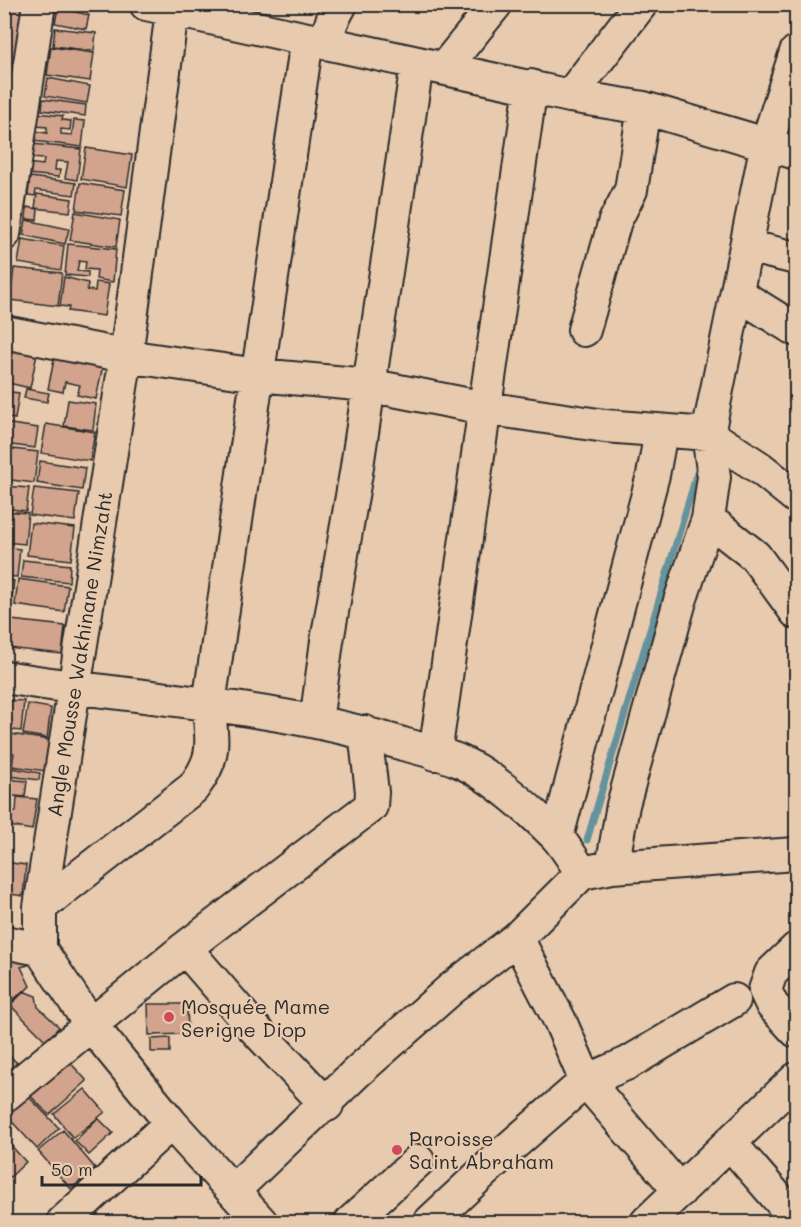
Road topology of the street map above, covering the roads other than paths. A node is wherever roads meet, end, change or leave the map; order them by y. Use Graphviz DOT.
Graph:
graph roads {
  1 [pos="39,4"];
  2 [pos="341,4"];
  3 [pos="496,4"];
  4 [pos="641,4"];
  5 [pos="164,6"];
  6 [pos="316,41"];
  7 [pos="796,52"];
  8 [pos="431,66"];
  9 [pos="531,86"];
  10 [pos="570,96"];
  11 [pos="644,108"];
  12 [pos="12,124"];
  13 [pos="767,143"];
  14 [pos="796,153"];
  15 [pos="4,234"];
  16 [pos="746,246"];
  17 [pos="796,258"];
  18 [pos="738,294"];
  19 [pos="584,330"];
  20 [pos="796,330"];
  21 [pos="4,332"];
  22 [pos="126,356"];
  23 [pos="258,375"];
  24 [pos="368,385"];
  25 [pos="485,408"];
  26 [pos="661,432"];
  27 [pos="708,434"];
  28 [pos="796,497"];
  29 [pos="708,519"];
  30 [pos="796,612"];
  31 [pos="4,677"];
  32 [pos="75,689"];
  33 [pos="209,704"];
  34 [pos="316,722"];
  35 [pos="365,732"];
  36 [pos="435,754"];
  37 [pos="557,837"];
  38 [pos="796,854"];
  39 [pos="597,870"];
  40 [pos="40,907"];
  41 [pos="517,938"];
  42 [pos="4,942"];
  43 [pos="185,948"];
  44 [pos="40,949"];
  45 [pos="796,949"];
  46 [pos="734,1000"];
  47 [pos="91,1025"];
  48 [pos="796,1031"];
  49 [pos="796,1079"];
  50 [pos="586,1081"];
  51 [pos="4,1096"];
  52 [pos="327,1105"];
  53 [pos="171,1123"];
  54 [pos="730,1143"];
  55 [pos="418,1161"];
  56 [pos="233,1191"];
  57 [pos="680,1191"];
  58 [pos="796,1219"];
  59 [pos="63,1222"];
  60 [pos="261,1222"];
  61 [pos="351,1222"];
  62 [pos="430,1222"];
  63 [pos="647,1222"];
  1 -- 12 [label="street"];
  2 -- 6 [label="street"];
  3 -- 8 [label="street"];
  4 -- 10 [label="street"];
  5 -- 6 [label="street"];
  5 -- 22 [label="street, Angle Mousse Wakhinane Nimzaht"];
  6 -- 8 [label="street"];
  6 -- 23 [label="street"];
  7 -- 13 [label="street"];
  8 -- 9 [label="street"];
  8 -- 24 [label="street"];
  9 -- 10 [label="street"];
  9 -- 25 [label="street"];
  10 -- 11 [label="street"];
  11 -- 13 [label="street"];
  11 -- 19 [label="street"];
  12 -- 15 [label="street"];
  13 -- 14 [label="street"];
  13 -- 16 [label="street"];
  16 -- 17 [label="street"];
  16 -- 18 [label="street"];
  18 -- 20 [label="street"];
  18 -- 27 [label="street"];
  21 -- 22 [label="street"];
  22 -- 23 [label="street"];
  22 -- 32 [label="street, Angle Mousse Wakhinane Nimzaht"];
  23 -- 24 [label="street"];
  23 -- 33 [label="street"];
  24 -- 25 [label="street"];
  24 -- 34 [label="street"];
  25 -- 26 [label="street"];
  25 -- 36 [label="street"];
  26 -- 27 [label="street"];
  26 -- 37 [label="street"];
  27 -- 28 [label="street"];
  27 -- 29 [label="street"];
  29 -- 30 [label="street"];
  29 -- 39 [label="street"];
  31 -- 32 [label="street"];
  32 -- 33 [label="street"];
  32 -- 40 [label="street, Angle Mousse Wakhinane Nimzaht"];
  33 -- 34 [label="street"];
  33 -- 40 [label="street"];
  34 -- 35 [label="street"];
  35 -- 36 [label="street"];
  35 -- 43 [label="street"];
  36 -- 37 [label="street"];
  37 -- 39 [label="street"];
  38 -- 39 [label="street"];
  39 -- 41 [label="street"];
  40 -- 44 [label="street, Angle Mousse Wakhinane Nimzaht"];
  41 -- 50 [label="street"];
  41 -- 52 [label="street"];
  42 -- 44 [label="street"];
  43 -- 47 [label="street"];
  43 -- 52 [label="street"];
  44 -- 47 [label="street"];
  45 -- 48 [label="street"];
  46 -- 50 [label="street"];
  47 -- 51 [label="street"];
  47 -- 53 [label="street"];
  49 -- 54 [label="street"];
  50 -- 57 [label="street"];
  50 -- 62 [label="street"];
  52 -- 56 [label="street"];
  53 -- 56 [label="street"];
  53 -- 59 [label="street"];
  54 -- 57 [label="street"];
  54 -- 58 [label="street"];
  55 -- 61 [label="street"];
  56 -- 60 [label="street"];
  57 -- 63 [label="street"];
}
